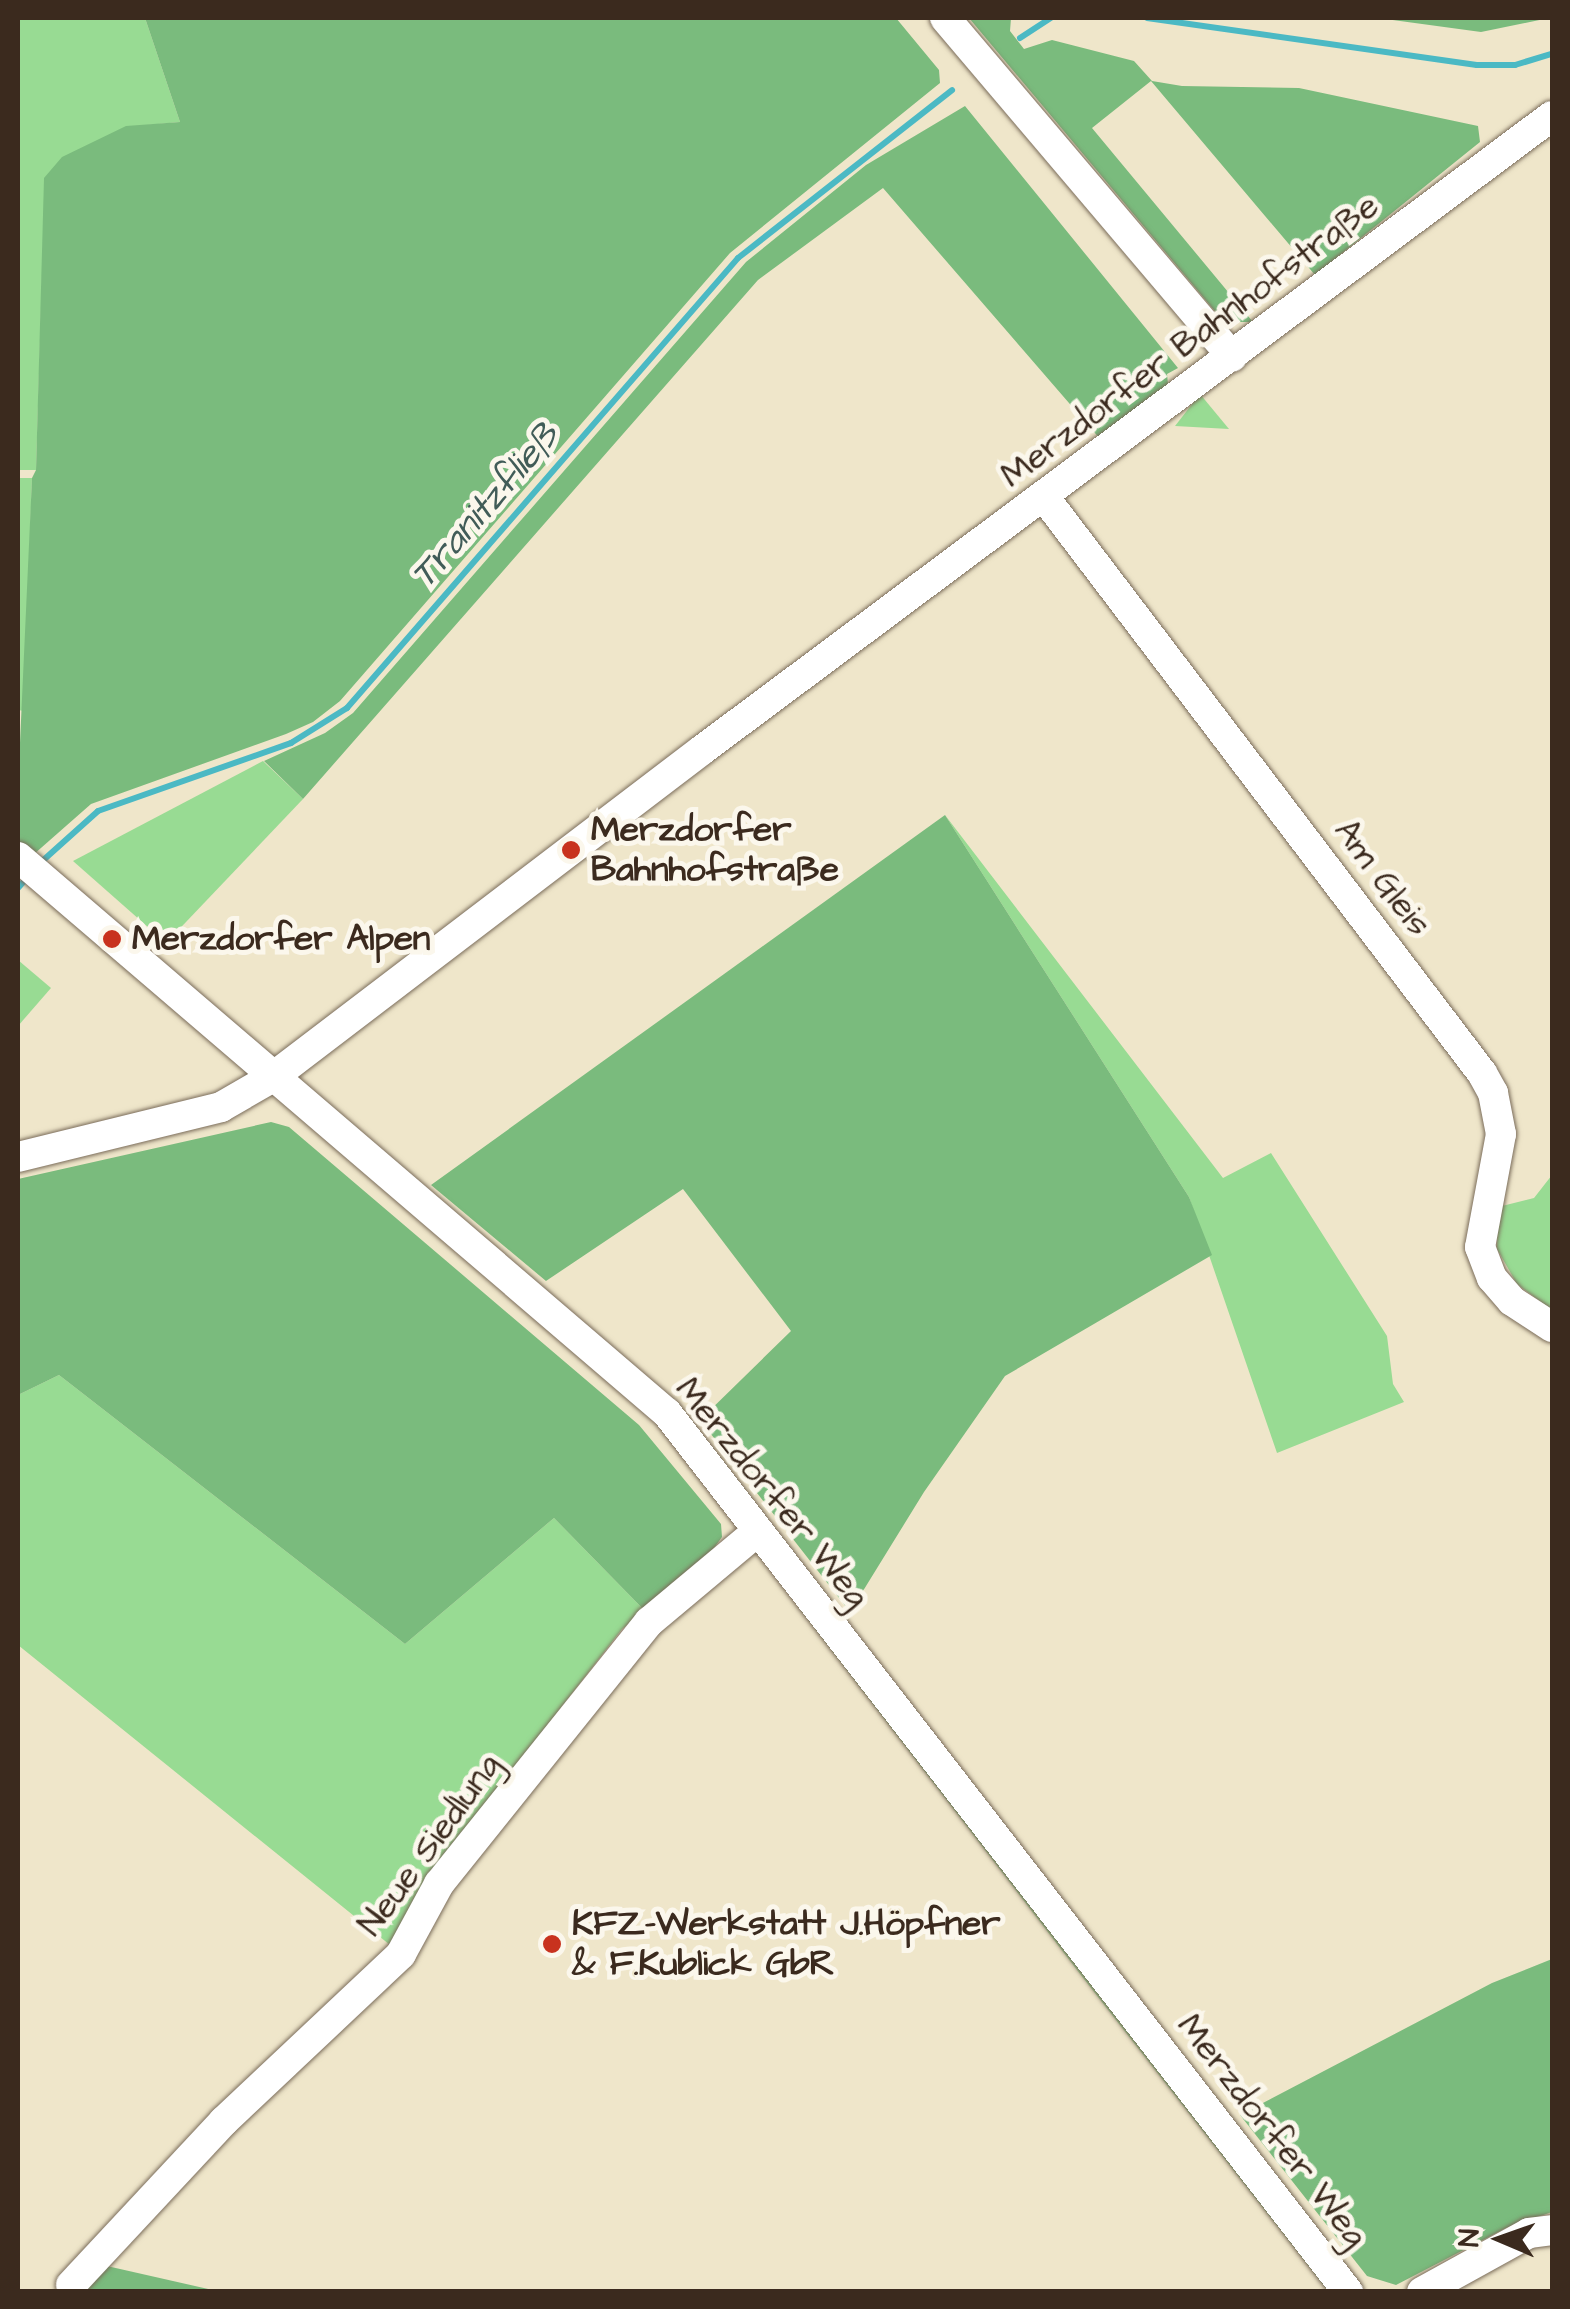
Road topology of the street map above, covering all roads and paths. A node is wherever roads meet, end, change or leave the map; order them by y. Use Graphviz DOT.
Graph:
graph roads {
  1 [pos="945,18"];
  2 [pos="1552,116"];
  3 [pos="1232,357"];
  4 [pos="1045,498"];
  5 [pos="18,857"];
  6 [pos="273,1077"];
  7 [pos="18,1157"];
  8 [pos="1552,1328"];
  9 [pos="758,1530"];
  10 [pos="1552,2230"];
  11 [pos="71,2285"];
  12 [pos="1348,2292"];
  13 [pos="1422,2292"];
  1 -- 3 [label="street"];
  2 -- 3 [label="street, Merzdorfer Bahnhofstraße"];
  3 -- 4 [label="street, Merzdorfer Bahnhofstraße"];
  4 -- 6 [label="street, Merzdorfer Bahnhofstraße"];
  4 -- 8 [label="street, Am Gleis"];
  5 -- 6 [label="street, Merzdorfer Weg"];
  6 -- 7 [label="street, Merzdorfer Bahnhofstraße"];
  6 -- 9 [label="street, Merzdorfer Weg"];
  9 -- 11 [label="street, Neue Siedlung"];
  9 -- 12 [label="street, Merzdorfer Weg"];
  10 -- 13 [label="street"];
}
